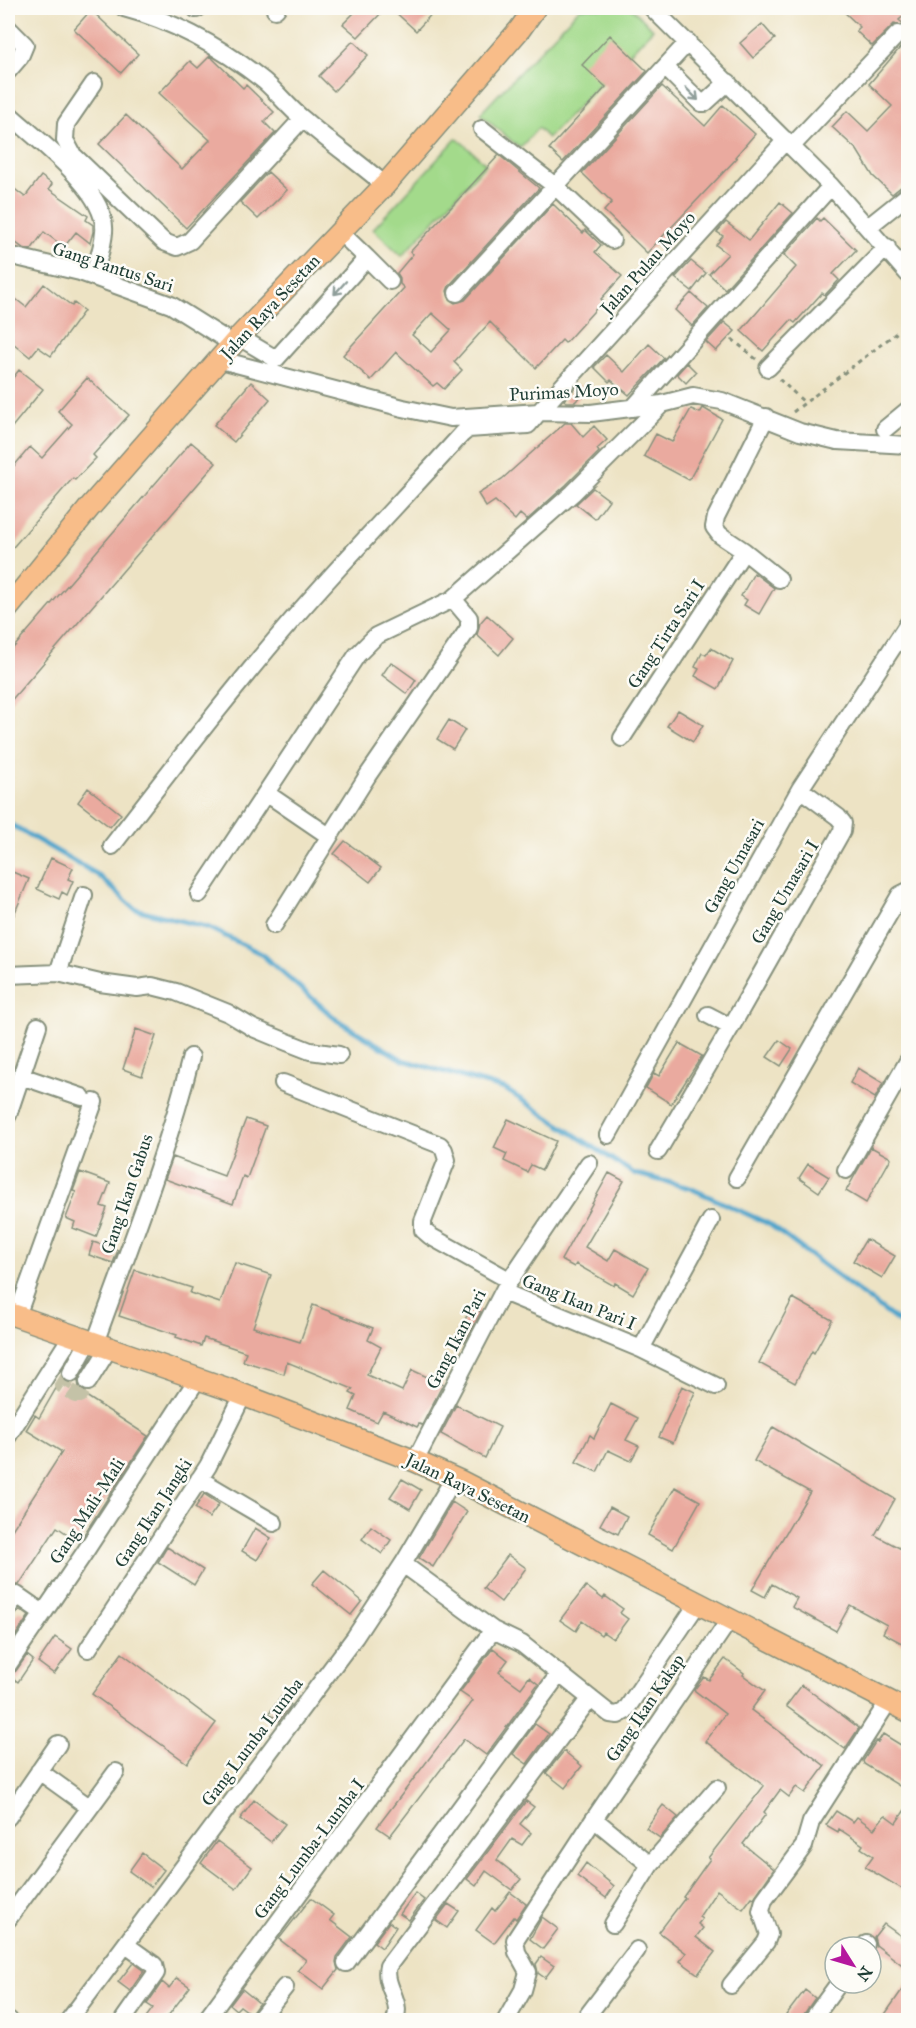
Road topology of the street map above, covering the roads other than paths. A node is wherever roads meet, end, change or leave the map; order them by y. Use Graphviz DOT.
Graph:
graph roads {
  1 [pos="123,8"];
  2 [pos="535,8"];
  3 [pos="652,8"];
  4 [pos="8,28"];
  5 [pos="904,28"];
  6 [pos="688,42"];
  7 [pos="665,67"];
  8 [pos="8,71"];
  9 [pos="728,81"];
  10 [pos="94,83"];
  11 [pos="8,113"];
  12 [pos="302,119"];
  13 [pos="482,129"];
  14 [pos="789,143"];
  15 [pos="385,185"];
  16 [pos="555,186"];
  17 [pos="831,186"];
  18 [pos="909,195"];
  19 [pos="868,227"];
  20 [pos="340,232"];
  21 [pos="612,240"];
  22 [pos="887,247"];
  23 [pos="8,255"];
  24 [pos="367,258"];
  25 [pos="909,274"];
  26 [pos="93,277"];
  27 [pos="390,281"];
  28 [pos="457,293"];
  29 [pos="231,347"];
  30 [pos="768,368"];
  31 [pos="662,404"];
  32 [pos="633,408"];
  33 [pos="909,410"];
  34 [pos="539,412"];
  35 [pos="773,420"];
  36 [pos="885,429"];
  37 [pos="909,445"];
  38 [pos="744,551"];
  39 [pos="779,579"];
  40 [pos="453,599"];
  41 [pos="8,608"];
  42 [pos="909,624"];
  43 [pos="622,738"];
  44 [pos="800,789"];
  45 [pos="266,793"];
  46 [pos="329,836"];
  47 [pos="112,846"];
  48 [pos="909,891"];
  49 [pos="199,894"];
  50 [pos="84,895"];
  51 [pos="274,925"];
  52 [pos="58,974"];
  53 [pos="8,975"];
  54 [pos="708,1015"];
  55 [pos="38,1026"];
  56 [pos="731,1027"];
  57 [pos="339,1055"];
  58 [pos="191,1057"];
  59 [pos="909,1061"];
  60 [pos="21,1076"];
  61 [pos="283,1083"];
  62 [pos="8,1114"];
  63 [pos="608,1135"];
  64 [pos="658,1151"];
  65 [pos="589,1163"];
  66 [pos="846,1170"];
  67 [pos="737,1178"];
  68 [pos="711,1220"];
  69 [pos="506,1286"];
  70 [pos="12,1314"];
  71 [pos="91,1341"];
  72 [pos="641,1349"];
  73 [pos="71,1373"];
  74 [pos="198,1378"];
  75 [pos="88,1382"];
  76 [pos="716,1386"];
  77 [pos="243,1395"];
  78 [pos="8,1436"];
  79 [pos="415,1461"];
  80 [pos="454,1478"];
  81 [pos="199,1479"];
  82 [pos="274,1523"];
  83 [pos="403,1564"];
  84 [pos="698,1603"];
  85 [pos="8,1608"];
  86 [pos="43,1612"];
  87 [pos="729,1619"];
  88 [pos="494,1630"];
  89 [pos="88,1649"];
  90 [pos="8,1665"];
  91 [pos="559,1674"];
  92 [pos="590,1698"];
  93 [pos="888,1702"];
  94 [pos="909,1711"];
  95 [pos="58,1744"];
  96 [pos="39,1771"];
  97 [pos="116,1772"];
  98 [pos="717,1788"];
  99 [pos="89,1807"];
  100 [pos="8,1817"];
  101 [pos="594,1819"];
  102 [pos="650,1865"];
  103 [pos="8,1919"];
  104 [pos="613,1923"];
  105 [pos="126,1945"];
  106 [pos="637,1950"];
  107 [pos="346,1963"];
  108 [pos="731,1985"];
  109 [pos="285,1987"];
  110 [pos="830,1995"];
  111 [pos="69,2020"];
  112 [pos="123,2020"];
  113 [pos="206,2020"];
  114 [pos="259,2020"];
  115 [pos="394,2020"];
  116 [pos="506,2020"];
  117 [pos="584,2020"];
  118 [pos="812,2020"];
  1 -- 12 [label="street"];
  2 -- 15 [label="main road, Jalan Raya Sesetan"];
  3 -- 6 [label="street"];
  4 -- 8 [label="street"];
  5 -- 14 [label="street, Jalan Pulau Moyo"];
  6 -- 7 [label="street"];
  6 -- 9 [label="street"];
  7 -- 9 [label="street, one-way"];
  7 -- 16 [label="street"];
  9 -- 14 [label="street"];
  10 -- 12 [label="street"];
  11 -- 26 [label="street"];
  12 -- 15 [label="street"];
  13 -- 16 [label="street"];
  14 -- 17 [label="street"];
  14 -- 34 [label="street, Jalan Pulau Moyo"];
  15 -- 20 [label="main road, Jalan Raya Sesetan"];
  16 -- 21 [label="street"];
  16 -- 28 [label="street"];
  17 -- 19 [label="street"];
  17 -- 32 [label="street"];
  18 -- 19 [label="street"];
  19 -- 22 [label="street"];
  20 -- 24 [label="street"];
  20 -- 29 [label="main road, Jalan Raya Sesetan"];
  22 -- 25 [label="street"];
  22 -- 30 [label="street"];
  23 -- 26 [label="street, Gang Pantus Sari"];
  24 -- 27 [label="street"];
  24 -- 29 [label="street, Gang Pantus Sari, one-way"];
  26 -- 29 [label="street, Gang Pantus Sari"];
  29 -- 34 [label="street, Purimas Moyo"];
  29 -- 41 [label="main road, Jalan Raya Sesetan"];
  31 -- 32 [label="street, Purimas Moyo"];
  31 -- 35 [label="street, Purimas Moyo"];
  31 -- 40 [label="street"];
  32 -- 34 [label="street, Purimas Moyo"];
  33 -- 36 [label="street"];
  34 -- 47 [label="street"];
  35 -- 37 [label="street, Purimas Moyo"];
  35 -- 38 [label="street"];
  38 -- 39 [label="street"];
  38 -- 43 [label="street, Gang Tirta Sari I"];
  40 -- 45 [label="street"];
  40 -- 46 [label="street"];
  42 -- 44 [label="street, Gang Umasari"];
  44 -- 56 [label="street, Gang Umasari I"];
  44 -- 63 [label="street, Gang Umasari"];
  45 -- 46 [label="street"];
  45 -- 49 [label="street"];
  46 -- 51 [label="street"];
  48 -- 67 [label="street"];
  50 -- 52 [label="street"];
  52 -- 53 [label="street"];
  52 -- 57 [label="street"];
  54 -- 56 [label="street"];
  55 -- 60 [label="street"];
  56 -- 64 [label="street, Gang Umasari I"];
  58 -- 71 [label="street, Gang Ikan Gabus"];
  59 -- 66 [label="street"];
  60 -- 62 [label="street"];
  60 -- 70 [label="street"];
  61 -- 69 [label="street, Gang Ikan Pari"];
  65 -- 69 [label="street"];
  68 -- 72 [label="street, Gang Ikan Pari I"];
  69 -- 72 [label="street, Gang Ikan Pari I"];
  69 -- 79 [label="street, Gang Ikan Pari"];
  70 -- 71 [label="main road, Jalan Raya Sesetan"];
  71 -- 73 [label="street"];
  71 -- 74 [label="main road, Jalan Raya Sesetan"];
  71 -- 75 [label="street"];
  71 -- 78 [label="street"];
  72 -- 76 [label="street, Gang Ikan Pari I"];
  74 -- 77 [label="main road, Jalan Raya Sesetan"];
  74 -- 86 [label="street, Gang Mali-Mali"];
  77 -- 79 [label="main road, Jalan Raya Sesetan"];
  77 -- 81 [label="street, Gang Ikan Jangki"];
  79 -- 80 [label="main road, Jalan Raya Sesetan"];
  80 -- 83 [label="street, Gang Lumba Lumba"];
  80 -- 84 [label="main road, Jalan Raya Sesetan"];
  81 -- 82 [label="street"];
  81 -- 89 [label="street, Gang Ikan Jangki"];
  83 -- 88 [label="street"];
  83 -- 105 [label="street, Gang Lumba Lumba"];
  84 -- 87 [label="main road, Jalan Raya Sesetan"];
  84 -- 92 [label="street"];
  85 -- 86 [label="street"];
  86 -- 90 [label="street, Gang Mali-Mali"];
  87 -- 93 [label="main road, Jalan Raya Sesetan"];
  87 -- 101 [label="street, Gang Ikan Kakap"];
  88 -- 91 [label="street"];
  88 -- 113 [label="street, Gang Lumba-Lumba I"];
  91 -- 92 [label="street"];
  91 -- 107 [label="street"];
  92 -- 115 [label="street"];
  93 -- 94 [label="main road, Jalan Raya Sesetan"];
  93 -- 108 [label="street"];
  95 -- 96 [label="street"];
  96 -- 99 [label="street"];
  96 -- 100 [label="street"];
  97 -- 99 [label="street"];
  98 -- 102 [label="street"];
  99 -- 103 [label="street"];
  101 -- 102 [label="street"];
  101 -- 116 [label="street, Gang Ikan Kakap"];
  102 -- 104 [label="street"];
  105 -- 111 [label="street, Gang Lumba Lumba"];
  105 -- 112 [label="street"];
  106 -- 117 [label="street"];
  109 -- 114 [label="street"];
  110 -- 118 [label="street"];
}
